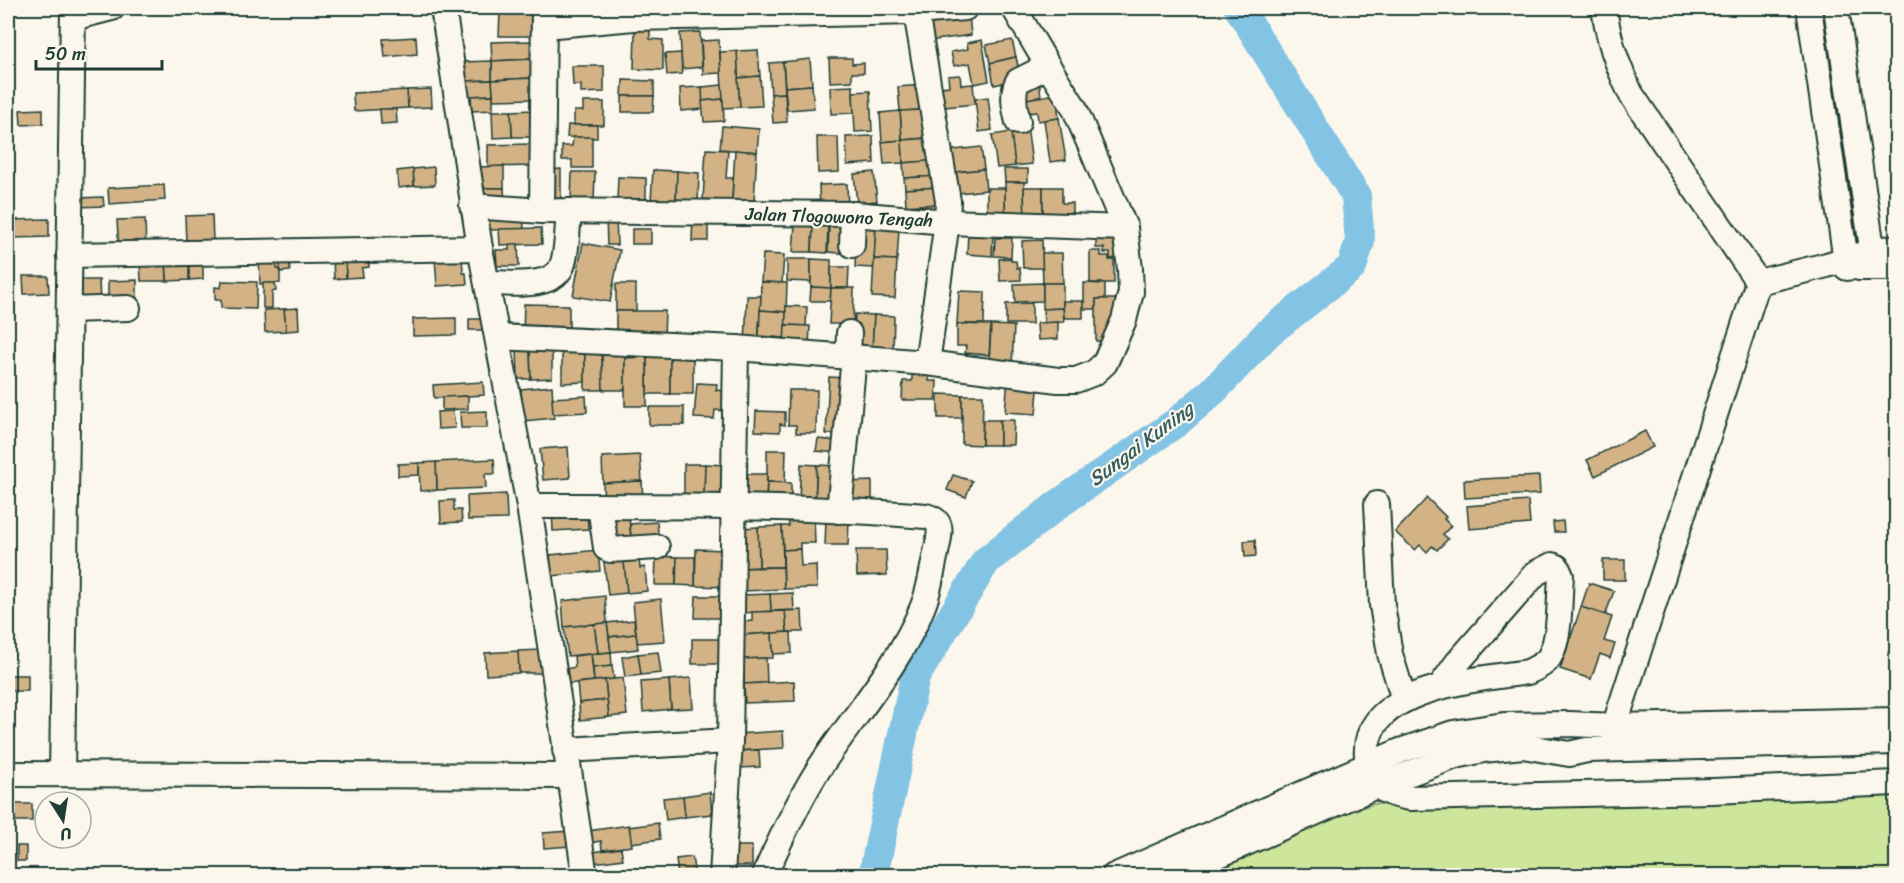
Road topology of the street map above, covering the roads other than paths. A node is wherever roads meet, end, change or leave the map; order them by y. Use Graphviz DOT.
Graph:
graph roads {
  1 [pos="112,8"];
  2 [pos="443,8"];
  3 [pos="965,8"];
  4 [pos="1014,8"];
  5 [pos="1604,8"];
  6 [pos="1809,8"];
  7 [pos="1836,8"];
  8 [pos="916,12"];
  9 [pos="73,13"];
  10 [pos="634,13"];
  11 [pos="544,16"];
  12 [pos="1048,66"];
  13 [pos="1018,122"];
  14 [pos="472,206"];
  15 [pos="542,211"];
  16 [pos="569,211"];
  17 [pos="854,214"];
  18 [pos="947,222"];
  19 [pos="1125,228"];
  20 [pos="852,245"];
  21 [pos="1896,247"];
  22 [pos="480,248"];
  23 [pos="69,255"];
  24 [pos="1882,262"];
  25 [pos="1840,264"];
  26 [pos="1758,282"];
  27 [pos="487,284"];
  28 [pos="128,308"];
  29 [pos="69,310"];
  30 [pos="849,333"];
  31 [pos="498,337"];
  32 [pos="736,348"];
  33 [pos="851,357"];
  34 [pos="927,363"];
  35 [pos="1377,504"];
  36 [pos="529,506"];
  37 [pos="600,506"];
  38 [pos="732,507"];
  39 [pos="839,510"];
  40 [pos="657,547"];
  41 [pos="1440,687"];
  42 [pos="1404,700"];
  43 [pos="1896,720"];
  44 [pos="1617,726"];
  45 [pos="730,741"];
  46 [pos="1896,742"];
  47 [pos="1614,749"];
  48 [pos="565,750"];
  49 [pos="8,774"];
  50 [pos="62,774"];
  51 [pos="569,776"];
  52 [pos="1372,776"];
  53 [pos="1896,783"];
  54 [pos="585,876"];
  55 [pos="722,876"];
  56 [pos="764,876"];
  57 [pos="1114,876"];
  58 [pos="1171,876"];
  1 -- 9 [label="street"];
  2 -- 14 [label="street"];
  3 -- 8 [label="street"];
  4 -- 12 [label="street"];
  5 -- 26 [label="street"];
  6 -- 25 [label="street"];
  7 -- 24 [label="street"];
  8 -- 10 [label="street"];
  8 -- 18 [label="street, Jalan Tlogowono Tengah"];
  9 -- 23 [label="street"];
  10 -- 11 [label="street"];
  11 -- 15 [label="street"];
  12 -- 13 [label="street"];
  12 -- 19 [label="street"];
  14 -- 15 [label="street, Jalan Tlogowono Tengah"];
  14 -- 22 [label="street"];
  15 -- 16 [label="street, Jalan Tlogowono Tengah"];
  16 -- 17 [label="street, Jalan Tlogowono Tengah"];
  16 -- 27 [label="street"];
  17 -- 18 [label="street, Jalan Tlogowono Tengah"];
  17 -- 20 [label="street"];
  18 -- 19 [label="street"];
  18 -- 34 [label="street"];
  19 -- 34 [label="street"];
  21 -- 24 [label="street"];
  22 -- 23 [label="street"];
  22 -- 27 [label="street"];
  23 -- 29 [label="street"];
  24 -- 25 [label="street"];
  25 -- 26 [label="street"];
  26 -- 44 [label="street"];
  27 -- 31 [label="street"];
  28 -- 29 [label="street"];
  29 -- 50 [label="street"];
  30 -- 33 [label="street"];
  31 -- 32 [label="street"];
  31 -- 36 [label="street"];
  32 -- 33 [label="street"];
  32 -- 38 [label="street"];
  33 -- 34 [label="street"];
  33 -- 39 [label="street"];
  35 -- 42 [label="street"];
  36 -- 37 [label="street"];
  36 -- 48 [label="street"];
  37 -- 38 [label="street"];
  37 -- 40 [label="street"];
  38 -- 39 [label="street"];
  38 -- 45 [label="street"];
  39 -- 56 [label="street"];
  41 -- 41 [label="street"];
  41 -- 42 [label="street"];
  42 -- 52 [label="street"];
  43 -- 44 [label="street"];
  44 -- 47 [label="street"];
  44 -- 52 [label="street"];
  45 -- 48 [label="street"];
  45 -- 55 [label="street"];
  46 -- 47 [label="street"];
  47 -- 52 [label="street"];
  48 -- 51 [label="street"];
  49 -- 50 [label="street"];
  50 -- 51 [label="street"];
  51 -- 54 [label="street"];
  52 -- 53 [label="street"];
  52 -- 57 [label="street"];
  52 -- 58 [label="street"];
}
